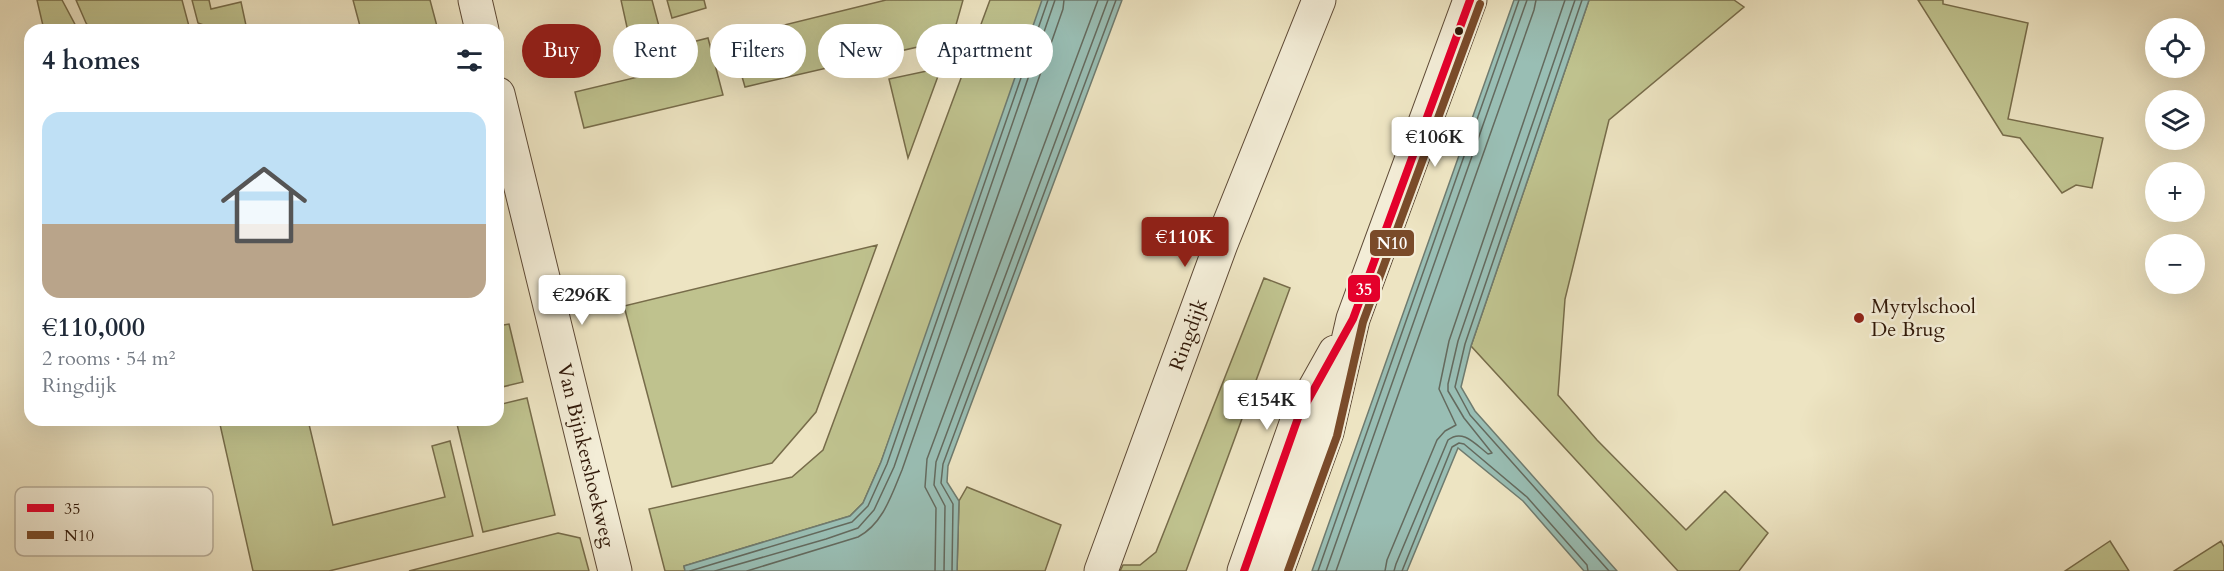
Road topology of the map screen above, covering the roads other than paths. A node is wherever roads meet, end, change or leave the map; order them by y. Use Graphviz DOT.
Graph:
graph roads {
  1 [pos="475,0"];
  2 [pos="1319,0"];
  3 [pos="1470,0"];
  4 [pos="481,24"];
  5 [pos="504,118"];
  6 [pos="1353,319"];
  7 [pos="615,571"];
  8 [pos="1101,571"];
  9 [pos="1244,571"];
  10 [pos="1277,571"];
  1 -- 4 [label="street"];
  2 -- 8 [label="street, Ringdijk"];
  3 -- 6 [label="street"];
  5 -- 7 [label="street, Van Bijnkershoekweg"];
  6 -- 9 [label="street"];
  6 -- 10 [label="street"];
}
